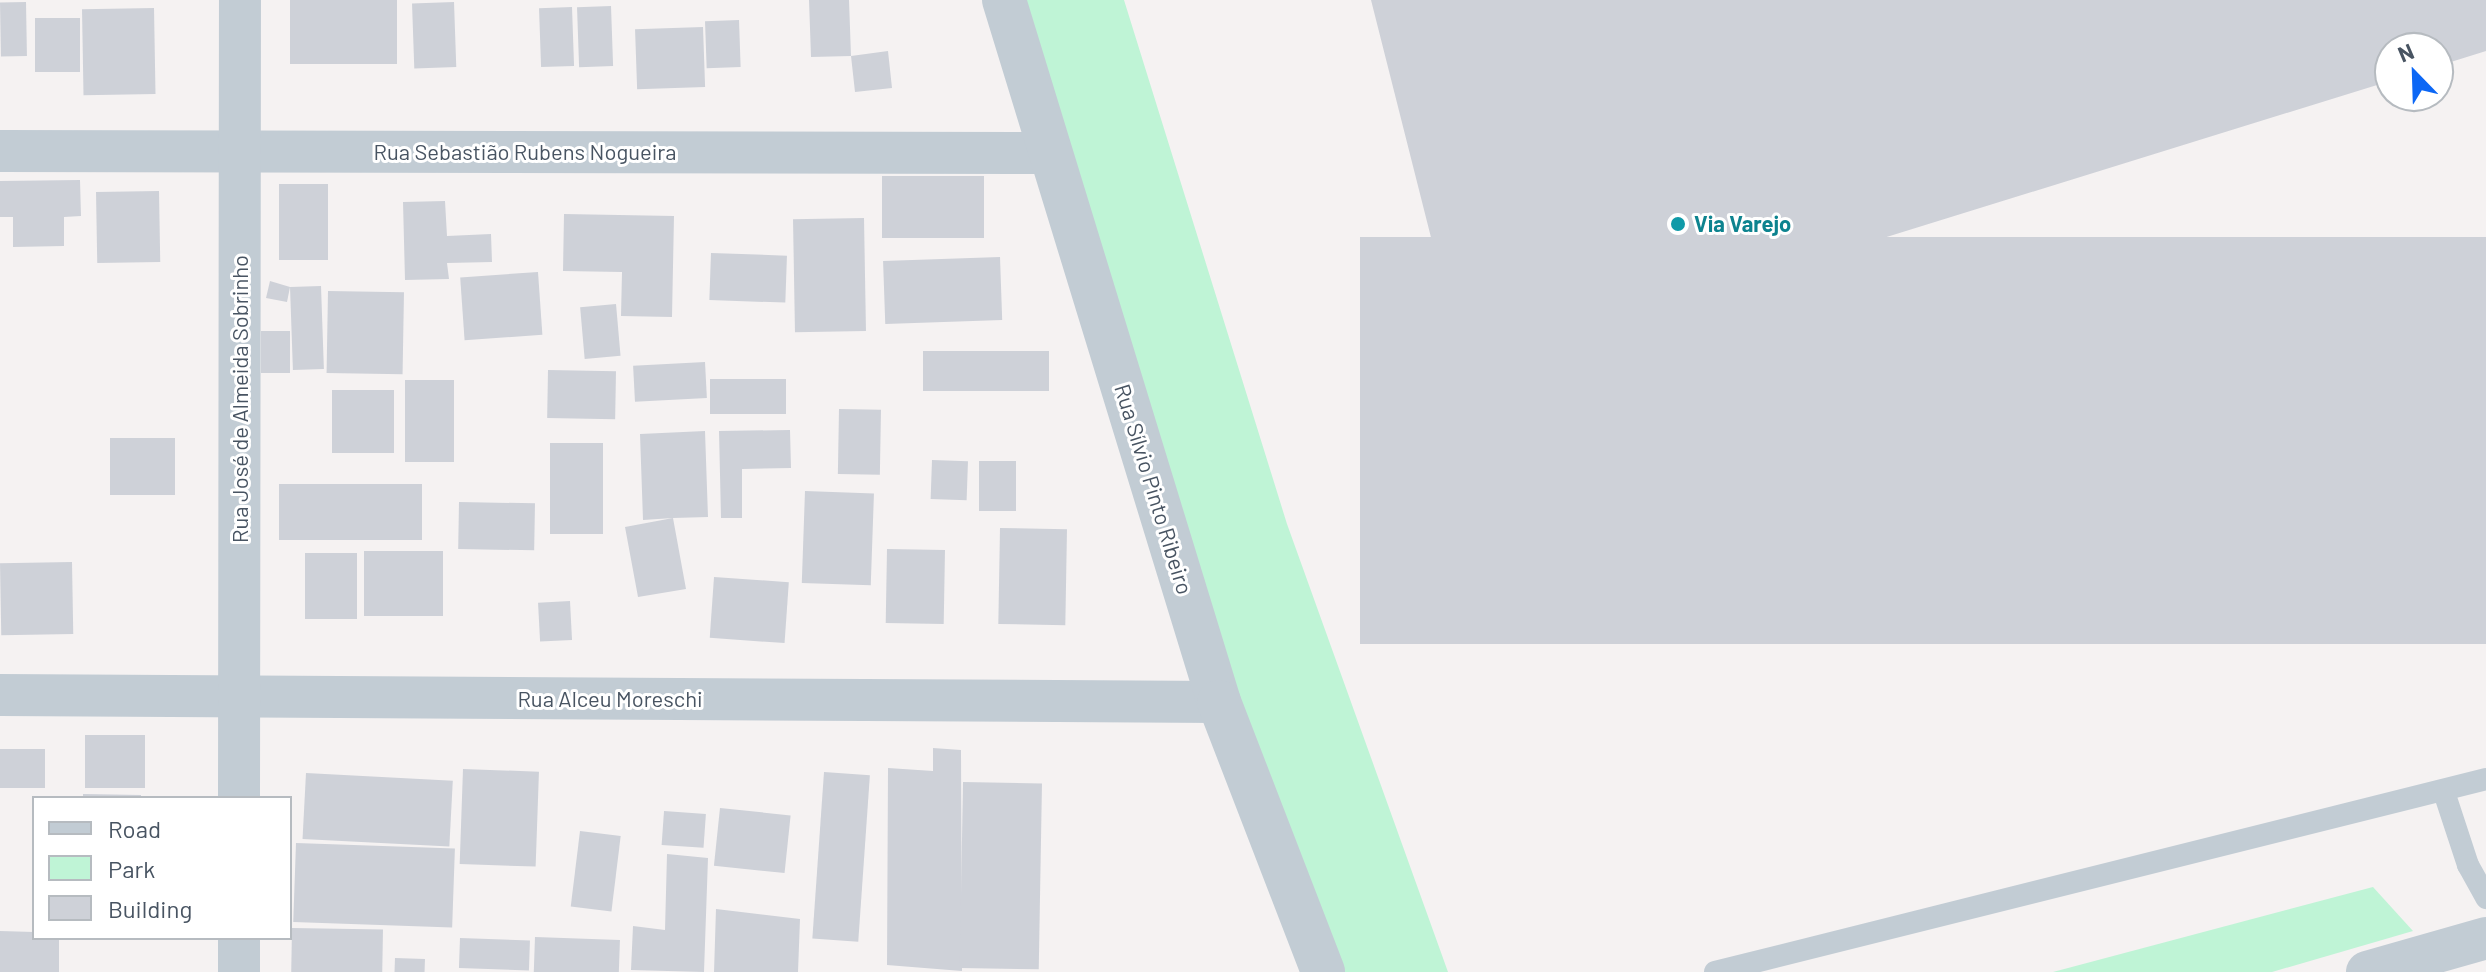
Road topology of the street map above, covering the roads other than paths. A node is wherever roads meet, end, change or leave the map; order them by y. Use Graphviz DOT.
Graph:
graph roads {
  1 [pos="240,0"];
  2 [pos="1004,0"];
  3 [pos="0,151"];
  4 [pos="240,151"];
  5 [pos="1051,153"];
  6 [pos="0,695"];
  7 [pos="240,697"];
  8 [pos="1219,702"];
  9 [pos="2486,779"];
  10 [pos="2444,792"];
  11 [pos="239,796"];
  12 [pos="2486,898"];
  13 [pos="2486,938"];
  14 [pos="239,940"];
  15 [pos="239,972"];
  16 [pos="1323,972"];
  17 [pos="1715,972"];
  18 [pos="2367,972"];
  1 -- 4 [label="street, Rua José de Almeida Sobrinho"];
  2 -- 5 [label="street, Rua Sílvio Pinto Ribeiro"];
  3 -- 4 [label="street, Rua Sebastião Rubens Nogueira"];
  4 -- 5 [label="street, Rua Sebastião Rubens Nogueira"];
  4 -- 7 [label="street, Rua José de Almeida Sobrinho"];
  5 -- 8 [label="street, Rua Sílvio Pinto Ribeiro"];
  6 -- 7 [label="street, Rua Alceu Moreschi"];
  7 -- 8 [label="street, Rua Alceu Moreschi"];
  7 -- 11 [label="street, Rua José de Almeida Sobrinho"];
  8 -- 16 [label="street, Rua Sílvio Pinto Ribeiro"];
  9 -- 10 [label="lane"];
  10 -- 12 [label="lane"];
  10 -- 17 [label="lane"];
  13 -- 18 [label="street"];
  14 -- 15 [label="street"];
}
